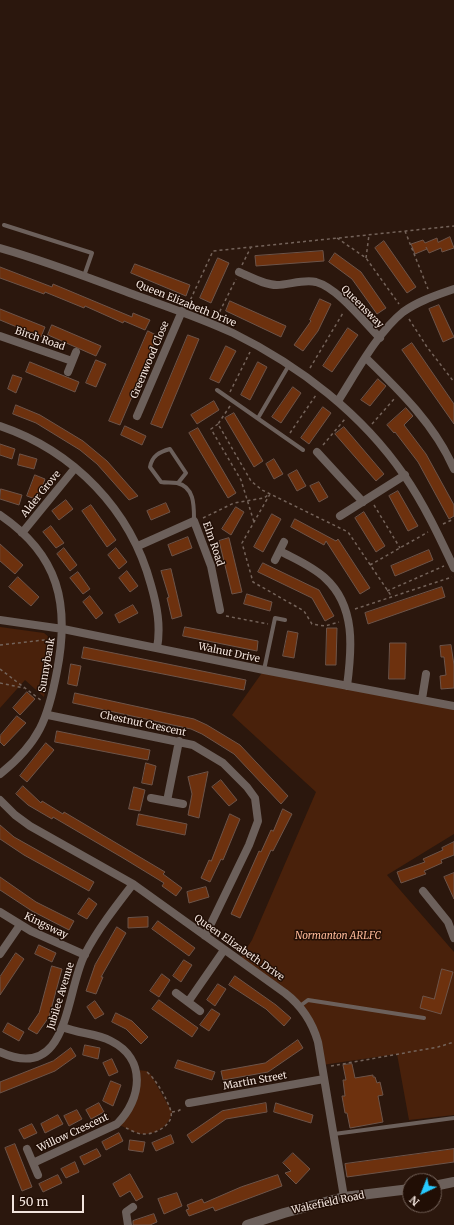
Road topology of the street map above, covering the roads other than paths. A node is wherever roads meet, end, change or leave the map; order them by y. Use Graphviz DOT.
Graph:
graph roads {
  1 [pos="4,225"];
  2 [pos="0,248"];
  3 [pos="239,272"];
  4 [pos="84,276"];
  5 [pos="454,289"];
  6 [pos="184,312"];
  7 [pos="0,338"];
  8 [pos="380,338"];
  9 [pos="76,352"];
  10 [pos="366,358"];
  11 [pos="72,361"];
  12 [pos="289,365"];
  13 [pos="68,372"];
  14 [pos="217,390"];
  15 [pos="338,401"];
  16 [pos="137,416"];
  17 [pos="258,418"];
  18 [pos="0,426"];
  19 [pos="303,450"];
  20 [pos="317,452"];
  21 [pos="75,468"];
  22 [pos="454,469"];
  23 [pos="405,476"];
  24 [pos="178,483"];
  25 [pos="366,500"];
  26 [pos="0,515"];
  27 [pos="340,516"];
  28 [pos="194,521"];
  29 [pos="22,533"];
  30 [pos="284,542"];
  31 [pos="138,546"];
  32 [pos="280,550"];
  33 [pos="275,560"];
  34 [pos="453,566"];
  35 [pos="220,610"];
  36 [pos="0,620"];
  37 [pos="285,620"];
  38 [pos="63,629"];
  39 [pos="157,648"];
  40 [pos="264,670"];
  41 [pos="426,674"];
  42 [pos="347,686"];
  43 [pos="422,699"];
  44 [pos="454,706"];
  45 [pos="49,711"];
  46 [pos="179,741"];
  47 [pos="0,774"];
  48 [pos="151,798"];
  49 [pos="0,800"];
  50 [pos="167,801"];
  51 [pos="183,804"];
  52 [pos="133,884"];
  53 [pos="423,891"];
  54 [pos="0,912"];
  55 [pos="20,925"];
  56 [pos="205,936"];
  57 [pos="454,938"];
  58 [pos="224,950"];
  59 [pos="0,954"];
  60 [pos="85,955"];
  61 [pos="176,993"];
  62 [pos="188,1002"];
  63 [pos="300,1006"];
  64 [pos="200,1011"];
  65 [pos="424,1018"];
  66 [pos="63,1027"];
  67 [pos="0,1052"];
  68 [pos="324,1079"];
  69 [pos="189,1103"];
  70 [pos="454,1118"];
  71 [pos="334,1134"];
  72 [pos="27,1149"];
  73 [pos="33,1163"];
  74 [pos="38,1175"];
  75 [pos="454,1182"];
  76 [pos="442,1184"];
  77 [pos="402,1190"];
  78 [pos="344,1197"];
  79 [pos="133,1207"];
  80 [pos="128,1225"];
  81 [pos="247,1225"];
  1 -- 4 [label="lane"];
  2 -- 4 [label="street, Queen Elizabeth Drive"];
  3 -- 8 [label="street, Queensway"];
  4 -- 6 [label="street, Queen Elizabeth Drive"];
  5 -- 8 [label="street, Queensway"];
  6 -- 12 [label="street, Queen Elizabeth Drive"];
  6 -- 16 [label="street, Greenwood Close"];
  7 -- 11 [label="street, Birch Road"];
  8 -- 10 [label="street, Queensway"];
  9 -- 11 [label="street, Birch Road"];
  10 -- 15 [label="street, Queensway"];
  10 -- 22 [label="street"];
  11 -- 13 [label="street, Birch Road"];
  12 -- 15 [label="street, Queen Elizabeth Drive"];
  12 -- 17 [label="lane"];
  14 -- 17 [label="lane"];
  15 -- 23 [label="street, Queen Elizabeth Drive"];
  17 -- 19 [label="lane"];
  18 -- 21 [label="street"];
  20 -- 25 [label="street"];
  21 -- 29 [label="street, Alder Grove"];
  21 -- 31 [label="street"];
  23 -- 25 [label="street"];
  23 -- 34 [label="street, Queen Elizabeth Drive"];
  24 -- 24 [label="lane"];
  24 -- 28 [label="lane"];
  25 -- 27 [label="street"];
  26 -- 29 [label="street, Sunnybank"];
  28 -- 31 [label="street, Elm Road"];
  28 -- 35 [label="street, Elm Road"];
  29 -- 38 [label="street, Sunnybank"];
  30 -- 32 [label="street"];
  31 -- 39 [label="street"];
  32 -- 33 [label="street"];
  32 -- 42 [label="street"];
  36 -- 38 [label="street, Walnut Drive"];
  37 -- 40 [label="lane"];
  38 -- 39 [label="street, Walnut Drive"];
  38 -- 45 [label="street, Sunnybank"];
  39 -- 40 [label="street, Walnut Drive"];
  40 -- 42 [label="street, Walnut Drive"];
  41 -- 43 [label="street"];
  42 -- 43 [label="street, Walnut Drive"];
  43 -- 44 [label="street, Walnut Drive"];
  45 -- 46 [label="street, Chestnut Crescent"];
  45 -- 47 [label="street, Sunnybank"];
  46 -- 50 [label="street"];
  46 -- 56 [label="street, Chestnut Crescent"];
  48 -- 50 [label="street"];
  49 -- 52 [label="street, Queen Elizabeth Drive"];
  50 -- 51 [label="street"];
  52 -- 56 [label="street, Queen Elizabeth Drive"];
  52 -- 60 [label="street, Jubilee Avenue"];
  53 -- 57 [label="street"];
  54 -- 55 [label="street, Kingsway"];
  55 -- 59 [label="street"];
  55 -- 60 [label="street, Kingsway"];
  56 -- 58 [label="street, Queen Elizabeth Drive"];
  58 -- 62 [label="street"];
  58 -- 63 [label="street, Queen Elizabeth Drive"];
  60 -- 66 [label="street, Jubilee Avenue"];
  61 -- 62 [label="street"];
  62 -- 64 [label="street"];
  63 -- 65 [label="lane"];
  63 -- 68 [label="street, Queen Elizabeth Drive"];
  66 -- 67 [label="street, Jubilee Avenue"];
  66 -- 73 [label="street, Willow Crescent"];
  68 -- 69 [label="street, Martin Street"];
  68 -- 71 [label="street, Queen Elizabeth Drive"];
  70 -- 71 [label="lane"];
  71 -- 78 [label="street, Queen Elizabeth Drive"];
  72 -- 73 [label="street, Willow Crescent"];
  73 -- 74 [label="street, Willow Crescent"];
  75 -- 76 [label="street"];
  77 -- 78 [label="street, Wakefield Road"];
  78 -- 81 [label="street, Wakefield Road"];
  79 -- 80 [label="street"];
}
